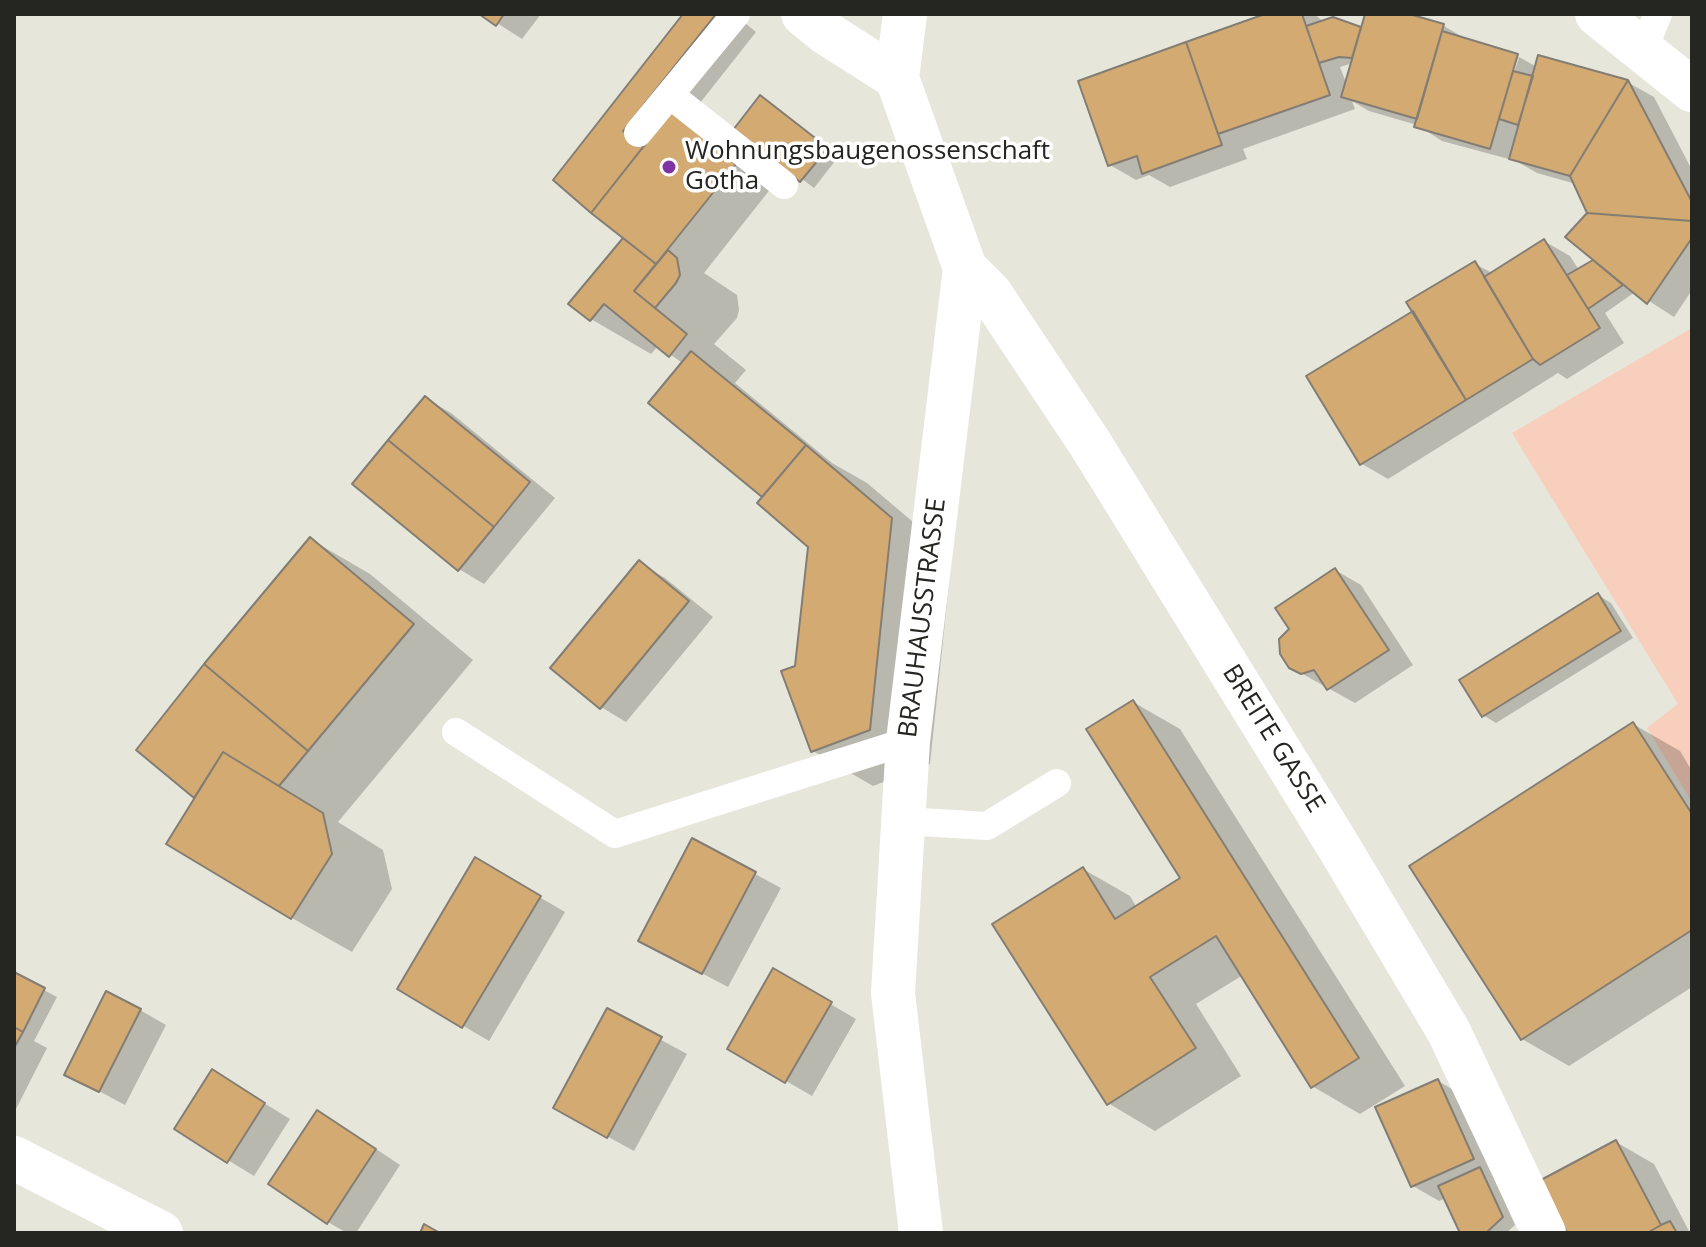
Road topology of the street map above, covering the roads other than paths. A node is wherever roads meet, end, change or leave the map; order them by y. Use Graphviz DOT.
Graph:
graph roads {
  1 [pos="736,14"];
  2 [pos="803,14"];
  3 [pos="905,14"];
  4 [pos="1597,14"];
  5 [pos="1650,32"];
  6 [pos="897,78"];
  7 [pos="1692,90"];
  8 [pos="670,95"];
  9 [pos="638,133"];
  10 [pos="784,185"];
  11 [pos="965,268"];
  12 [pos="456,732"];
  13 [pos="908,741"];
  14 [pos="1057,783"];
  15 [pos="904,821"];
  16 [pos="14,1158"];
  17 [pos="161,1233"];
  18 [pos="921,1233"];
  19 [pos="1544,1233"];
  1 -- 8 [label="lane"];
  2 -- 6 [label="street"];
  3 -- 6 [label="street, BRAUHAUSSTRASSE"];
  4 -- 5 [label="street"];
  5 -- 7 [label="street"];
  6 -- 11 [label="street, BRAUHAUSSTRASSE"];
  8 -- 9 [label="lane"];
  8 -- 10 [label="lane"];
  11 -- 13 [label="street, BRAUHAUSSTRASSE"];
  11 -- 19 [label="street, BREITE GASSE"];
  12 -- 13 [label="lane"];
  13 -- 15 [label="street, BRAUHAUSSTRASSE"];
  14 -- 15 [label="lane"];
  15 -- 18 [label="street, BRAUHAUSSTRASSE"];
  16 -- 17 [label="street"];
}
